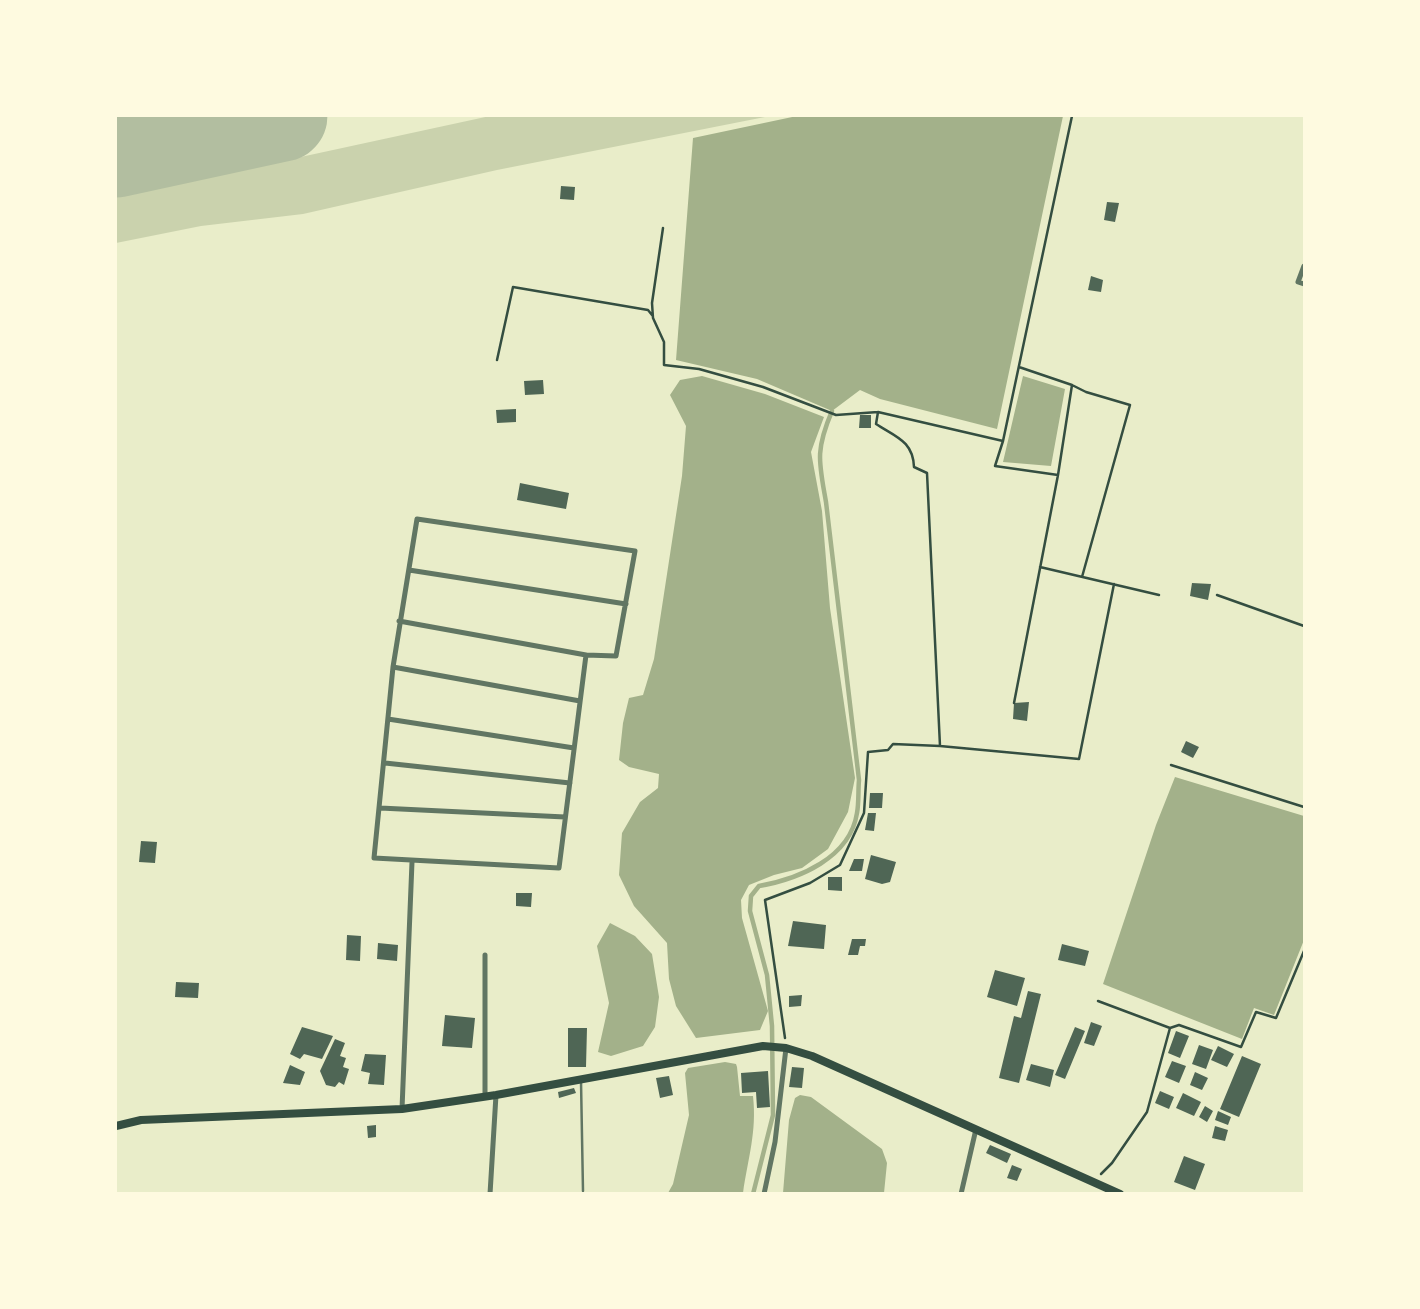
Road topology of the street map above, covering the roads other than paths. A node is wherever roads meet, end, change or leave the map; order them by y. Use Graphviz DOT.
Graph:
graph roads {
  1 [pos="1304,266"];
  2 [pos="1304,284"];
  3 [pos="409,570"];
  4 [pos="626,604"];
  5 [pos="399,621"];
  6 [pos="586,655"];
  7 [pos="393,667"];
  8 [pos="580,701"];
  9 [pos="388,719"];
  10 [pos="574,748"];
  11 [pos="385,763"];
  12 [pos="570,783"];
  13 [pos="380,808"];
  14 [pos="565,817"];
  15 [pos="412,862"];
  16 [pos="485,955"];
  17 [pos="786,1048"];
  18 [pos="581,1078"];
  19 [pos="496,1095"];
  20 [pos="485,1097"];
  21 [pos="402,1109"];
  22 [pos="116,1126"];
  23 [pos="976,1129"];
  24 [pos="583,1191"];
  25 [pos="490,1194"];
  26 [pos="764,1194"];
  27 [pos="961,1194"];
  28 [pos="1120,1194"];
  1 -- 2 [label="street"];
  3 -- 4 [label="street"];
  3 -- 4 [label="street"];
  3 -- 5 [label="street"];
  4 -- 6 [label="street"];
  5 -- 6 [label="street"];
  5 -- 7 [label="street"];
  6 -- 8 [label="street"];
  7 -- 8 [label="street"];
  7 -- 9 [label="street"];
  8 -- 10 [label="street"];
  9 -- 10 [label="street"];
  9 -- 11 [label="street"];
  10 -- 12 [label="street"];
  11 -- 12 [label="street"];
  11 -- 13 [label="street"];
  12 -- 14 [label="street"];
  13 -- 14 [label="street"];
  13 -- 15 [label="street"];
  14 -- 15 [label="street"];
  15 -- 21 [label="street"];
  16 -- 20 [label="street"];
  17 -- 18 [label="main road"];
  17 -- 23 [label="main road"];
  17 -- 26 [label="street"];
  18 -- 19 [label="main road"];
  18 -- 24 [label="lane"];
  19 -- 20 [label="main road"];
  19 -- 25 [label="street"];
  20 -- 21 [label="main road"];
  21 -- 22 [label="main road"];
  23 -- 27 [label="street"];
  23 -- 28 [label="main road"];
}
